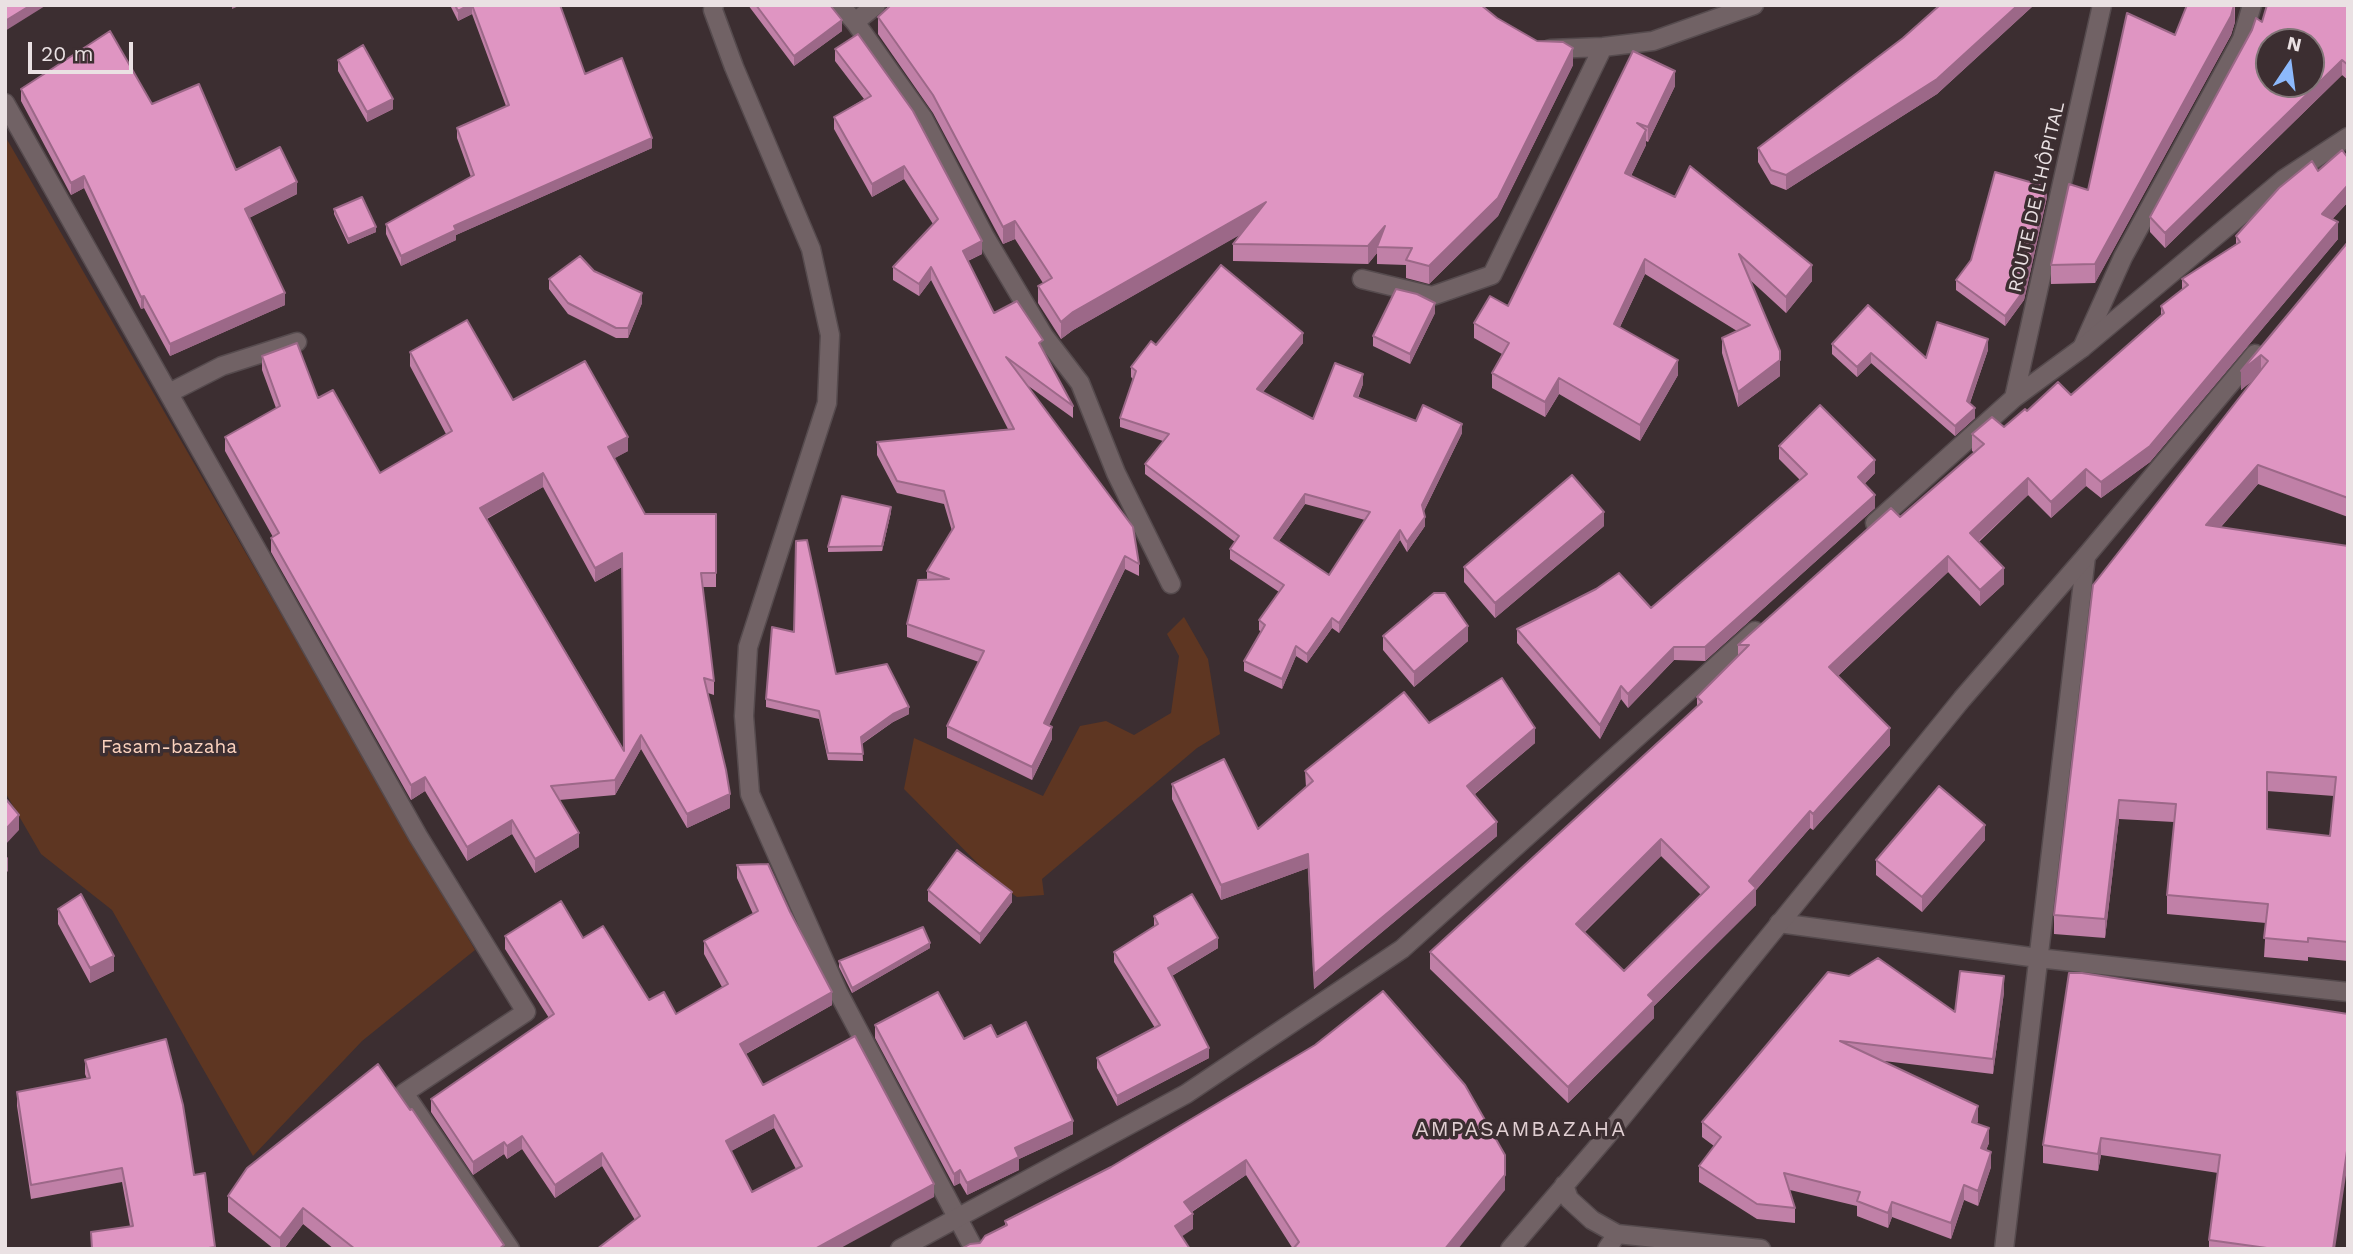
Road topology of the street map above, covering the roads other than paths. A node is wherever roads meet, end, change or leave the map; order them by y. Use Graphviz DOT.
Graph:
graph roads {
  1 [pos="714,5"];
  2 [pos="840,5"];
  3 [pos="876,5"];
  4 [pos="1754,5"];
  5 [pos="2102,5"];
  6 [pos="2252,5"];
  7 [pos="855,22"];
  8 [pos="1533,43"];
  9 [pos="1603,47"];
  10 [pos="5,103"];
  11 [pos="2348,137"];
  12 [pos="1363,279"];
  13 [pos="2268,340"];
  14 [pos="297,342"];
  15 [pos="2082,348"];
  16 [pos="169,393"];
  17 [pos="2014,398"];
  18 [pos="1858,538"];
  19 [pos="2087,555"];
  20 [pos="1171,584"];
  21 [pos="1765,622"];
  22 [pos="1779,923"];
  23 [pos="2038,958"];
  24 [pos="2348,992"];
  25 [pos="1564,1185"];
  26 [pos="958,1217"];
  27 [pos="1617,1234"];
  28 [pos="510,1249"];
  29 [pos="901,1249"];
  30 [pos="974,1249"];
  31 [pos="1510,1249"];
  32 [pos="1607,1249"];
  33 [pos="1761,1249"];
  34 [pos="2004,1249"];
  1 -- 26 [label="street"];
  2 -- 7 [label="street"];
  3 -- 7 [label="street"];
  4 -- 9 [label="street"];
  5 -- 17 [label="street, ROUTE DE L'HÔPITAL"];
  6 -- 15 [label="street"];
  7 -- 20 [label="street"];
  8 -- 9 [label="street"];
  9 -- 12 [label="street"];
  10 -- 16 [label="street"];
  11 -- 15 [label="street"];
  13 -- 19 [label="street"];
  14 -- 16 [label="street"];
  15 -- 17 [label="street"];
  16 -- 28 [label="street"];
  17 -- 18 [label="street"];
  19 -- 22 [label="street"];
  19 -- 23 [label="street"];
  21 -- 26 [label="street"];
  22 -- 23 [label="street"];
  22 -- 25 [label="street"];
  23 -- 24 [label="street"];
  23 -- 34 [label="street"];
  25 -- 27 [label="street"];
  25 -- 31 [label="street"];
  26 -- 29 [label="street"];
  26 -- 30 [label="street"];
  27 -- 32 [label="street"];
  27 -- 33 [label="street"];
}
